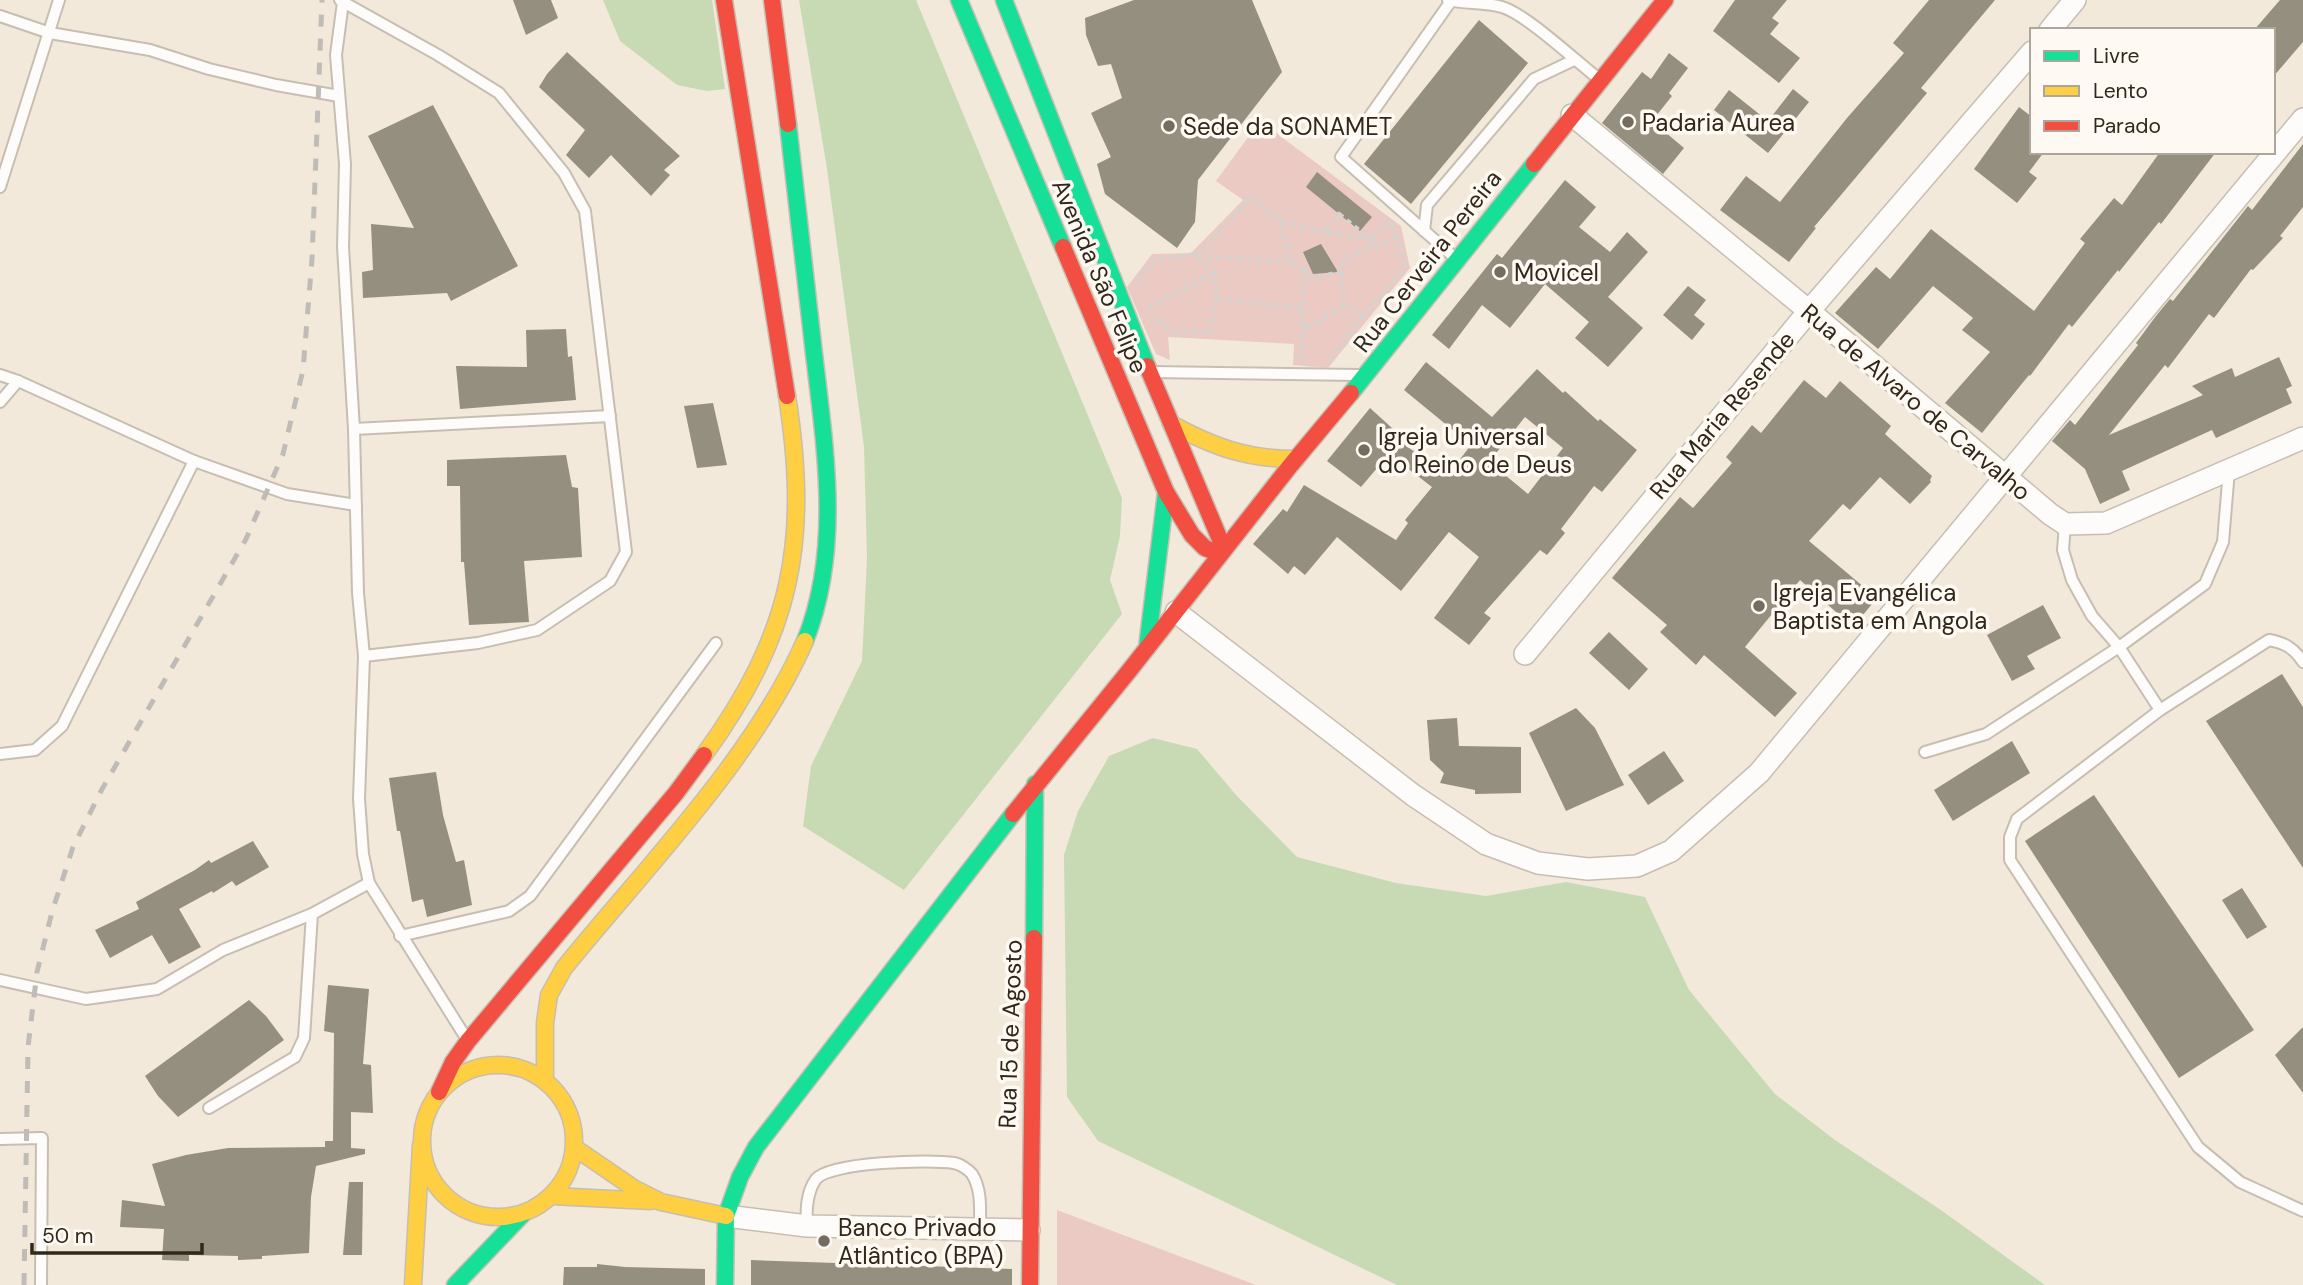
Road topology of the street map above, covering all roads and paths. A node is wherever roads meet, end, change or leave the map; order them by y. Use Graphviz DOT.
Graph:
graph roads {
  1 [pos="59,0"];
  2 [pos="724,0"];
  3 [pos="772,0"];
  4 [pos="960,0"];
  5 [pos="1004,0"];
  6 [pos="1449,0"];
  7 [pos="1665,0"];
  8 [pos="2075,0"];
  9 [pos="342,1"];
  10 [pos="0,16"];
  11 [pos="2052,28"];
  12 [pos="50,33"];
  13 [pos="2030,54"];
  14 [pos="1574,60"];
  15 [pos="1601,81"];
  16 [pos="338,96"];
  17 [pos="1572,116"];
  18 [pos="2303,119"];
  19 [pos="2275,153"];
  20 [pos="2274,154"];
  21 [pos="5,157"];
  22 [pos="0,187"];
  23 [pos="1280,221"];
  24 [pos="1424,231"];
  25 [pos="1325,232"];
  26 [pos="1397,237"];
  27 [pos="1371,240"];
  28 [pos="1374,246"];
  29 [pos="1196,256"];
  30 [pos="1457,260"];
  31 [pos="1291,262"];
  32 [pos="1305,271"];
  33 [pos="1342,271"];
  34 [pos="1215,273"];
  35 [pos="1141,290"];
  36 [pos="1146,298"];
  37 [pos="1216,299"];
  38 [pos="1345,305"];
  39 [pos="1151,307"];
  40 [pos="1302,308"];
  41 [pos="1809,311"];
  42 [pos="1364,316"];
  43 [pos="1304,324"];
  44 [pos="1301,360"];
  45 [pos="1325,368"];
  46 [pos="1149,372"];
  47 [pos="0,375"];
  48 [pos="1366,375"];
  49 [pos="18,381"];
  50 [pos="0,402"];
  51 [pos="610,416"];
  52 [pos="1171,425"];
  53 [pos="354,429"];
  54 [pos="2303,438"];
  55 [pos="1296,459"];
  56 [pos="194,461"];
  57 [pos="2230,470"];
  58 [pos="2006,477"];
  59 [pos="1166,492"];
  60 [pos="356,505"];
  61 [pos="2065,524"];
  62 [pos="1222,552"];
  63 [pos="1176,612"];
  64 [pos="716,643"];
  65 [pos="2119,647"];
  66 [pos="1144,651"];
  67 [pos="1525,654"];
  68 [pos="363,656"];
  69 [pos="2303,662"];
  70 [pos="2160,710"];
  71 [pos="1925,752"];
  72 [pos="0,754"];
  73 [pos="1035,784"];
  74 [pos="369,883"];
  75 [pos="312,914"];
  76 [pos="400,936"];
  77 [pos="0,980"];
  78 [pos="468,1041"];
  79 [pos="545,1080"];
  80 [pos="439,1092"];
  81 [pos="209,1108"];
  82 [pos="0,1139"];
  83 [pos="421,1145"];
  84 [pos="575,1148"];
  85 [pos="552,1196"];
  86 [pos="661,1202"];
  87 [pos="2303,1210"];
  88 [pos="524,1213"];
  89 [pos="726,1216"];
  90 [pos="807,1226"];
  91 [pos="980,1227"];
  92 [pos="1029,1230"];
  93 [pos="41,1285"];
  94 [pos="413,1285"];
  95 [pos="455,1285"];
  96 [pos="725,1285"];
  97 [pos="1030,1285"];
  1 -- 12 [label="lane"];
  2 -- 78 [label="main road"];
  3 -- 79 [label="main road"];
  4 -- 59 [label="main road, Avenida São Felipe"];
  5 -- 46 [label="main road, Avenida São Felipe"];
  6 -- 14 [label="lane"];
  6 -- 24 [label="lane"];
  7 -- 15 [label="main road, Rua Cerveira Pereira"];
  8 -- 11 [label="street"];
  9 -- 16 [label="lane"];
  9 -- 51 [label="lane"];
  10 -- 12 [label="lane"];
  12 -- 16 [label="lane"];
  12 -- 21 [label="lane"];
  13 -- 41 [label="street, Rua Maria Resende"];
  14 -- 15 [label="lane"];
  14 -- 24 [label="lane"];
  15 -- 17 [label="main road, Rua Cerveira Pereira"];
  16 -- 53 [label="lane"];
  17 -- 30 [label="main road, Rua Cerveira Pereira"];
  17 -- 41 [label="street, Rua de Alvaro de Carvalho"];
  18 -- 19 [label="street"];
  20 -- 58 [label="street"];
  21 -- 22 [label="lane"];
  23 -- 25 [label="path"];
  23 -- 29 [label="path"];
  23 -- 31 [label="path"];
  24 -- 30 [label="lane"];
  25 -- 27 [label="path"];
  25 -- 27 [label="path"];
  26 -- 27 [label="path"];
  26 -- 28 [label="path"];
  26 -- 42 [label="path"];
  27 -- 28 [label="path"];
  28 -- 33 [label="path"];
  29 -- 31 [label="path"];
  29 -- 34 [label="path"];
  29 -- 35 [label="path"];
  30 -- 48 [label="main road, Rua Cerveira Pereira"];
  31 -- 32 [label="path"];
  32 -- 33 [label="path"];
  32 -- 40 [label="path"];
  33 -- 38 [label="path"];
  34 -- 37 [label="path"];
  34 -- 39 [label="path"];
  36 -- 39 [label="path"];
  37 -- 39 [label="path"];
  37 -- 40 [label="path"];
  38 -- 42 [label="path"];
  38 -- 43 [label="path"];
  40 -- 43 [label="path"];
  41 -- 58 [label="street, Rua de Alvaro de Carvalho"];
  41 -- 67 [label="street, Rua Maria Resende"];
  42 -- 45 [label="path"];
  43 -- 44 [label="path"];
  46 -- 48 [label="lane"];
  46 -- 52 [label="main road, Avenida São Felipe"];
  47 -- 49 [label="lane"];
  48 -- 55 [label="main road, Rua Cerveira Pereira"];
  49 -- 50 [label="lane"];
  49 -- 56 [label="lane"];
  51 -- 53 [label="lane"];
  51 -- 68 [label="lane"];
  52 -- 55 [label="main road"];
  52 -- 62 [label="main road, Avenida São Felipe"];
  53 -- 60 [label="lane"];
  54 -- 57 [label="street"];
  55 -- 62 [label="main road, Rua Cerveira Pereira"];
  56 -- 60 [label="lane"];
  56 -- 72 [label="lane"];
  57 -- 61 [label="street"];
  57 -- 65 [label="lane"];
  58 -- 61 [label="street, Rua de Alvaro de Carvalho"];
  58 -- 63 [label="street"];
  59 -- 62 [label="main road, Avenida São Felipe"];
  59 -- 66 [label="main road"];
  60 -- 68 [label="lane"];
  61 -- 65 [label="lane"];
  62 -- 63 [label="main road, Rua Cerveira Pereira"];
  63 -- 66 [label="main road, Rua Cerveira Pereira"];
  64 -- 76 [label="lane"];
  65 -- 70 [label="lane"];
  65 -- 71 [label="lane"];
  66 -- 73 [label="main road, Rua Cerveira Pereira"];
  68 -- 74 [label="lane"];
  69 -- 70 [label="lane"];
  70 -- 87 [label="lane"];
  73 -- 89 [label="main road, Rua Cerveira Pereira"];
  73 -- 92 [label="main road, Rua 15 de Agosto"];
  74 -- 75 [label="lane"];
  74 -- 76 [label="lane"];
  75 -- 77 [label="lane"];
  75 -- 81 [label="lane"];
  76 -- 78 [label="lane"];
  78 -- 80 [label="main road"];
  79 -- 80 [label="main road"];
  79 -- 84 [label="main road"];
  80 -- 83 [label="main road"];
  82 -- 93 [label="lane"];
  83 -- 88 [label="main road"];
  83 -- 94 [label="main road"];
  84 -- 85 [label="main road"];
  84 -- 86 [label="main road"];
  85 -- 86 [label="main road"];
  85 -- 88 [label="main road"];
  86 -- 89 [label="main road"];
  88 -- 95 [label="main road"];
  89 -- 90 [label="street"];
  89 -- 96 [label="main road, Rua Cerveira Pereira"];
  90 -- 91 [label="street"];
  90 -- 91 [label="lane"];
  91 -- 92 [label="street"];
  92 -- 97 [label="main road, Rua 15 de Agosto"];
}
